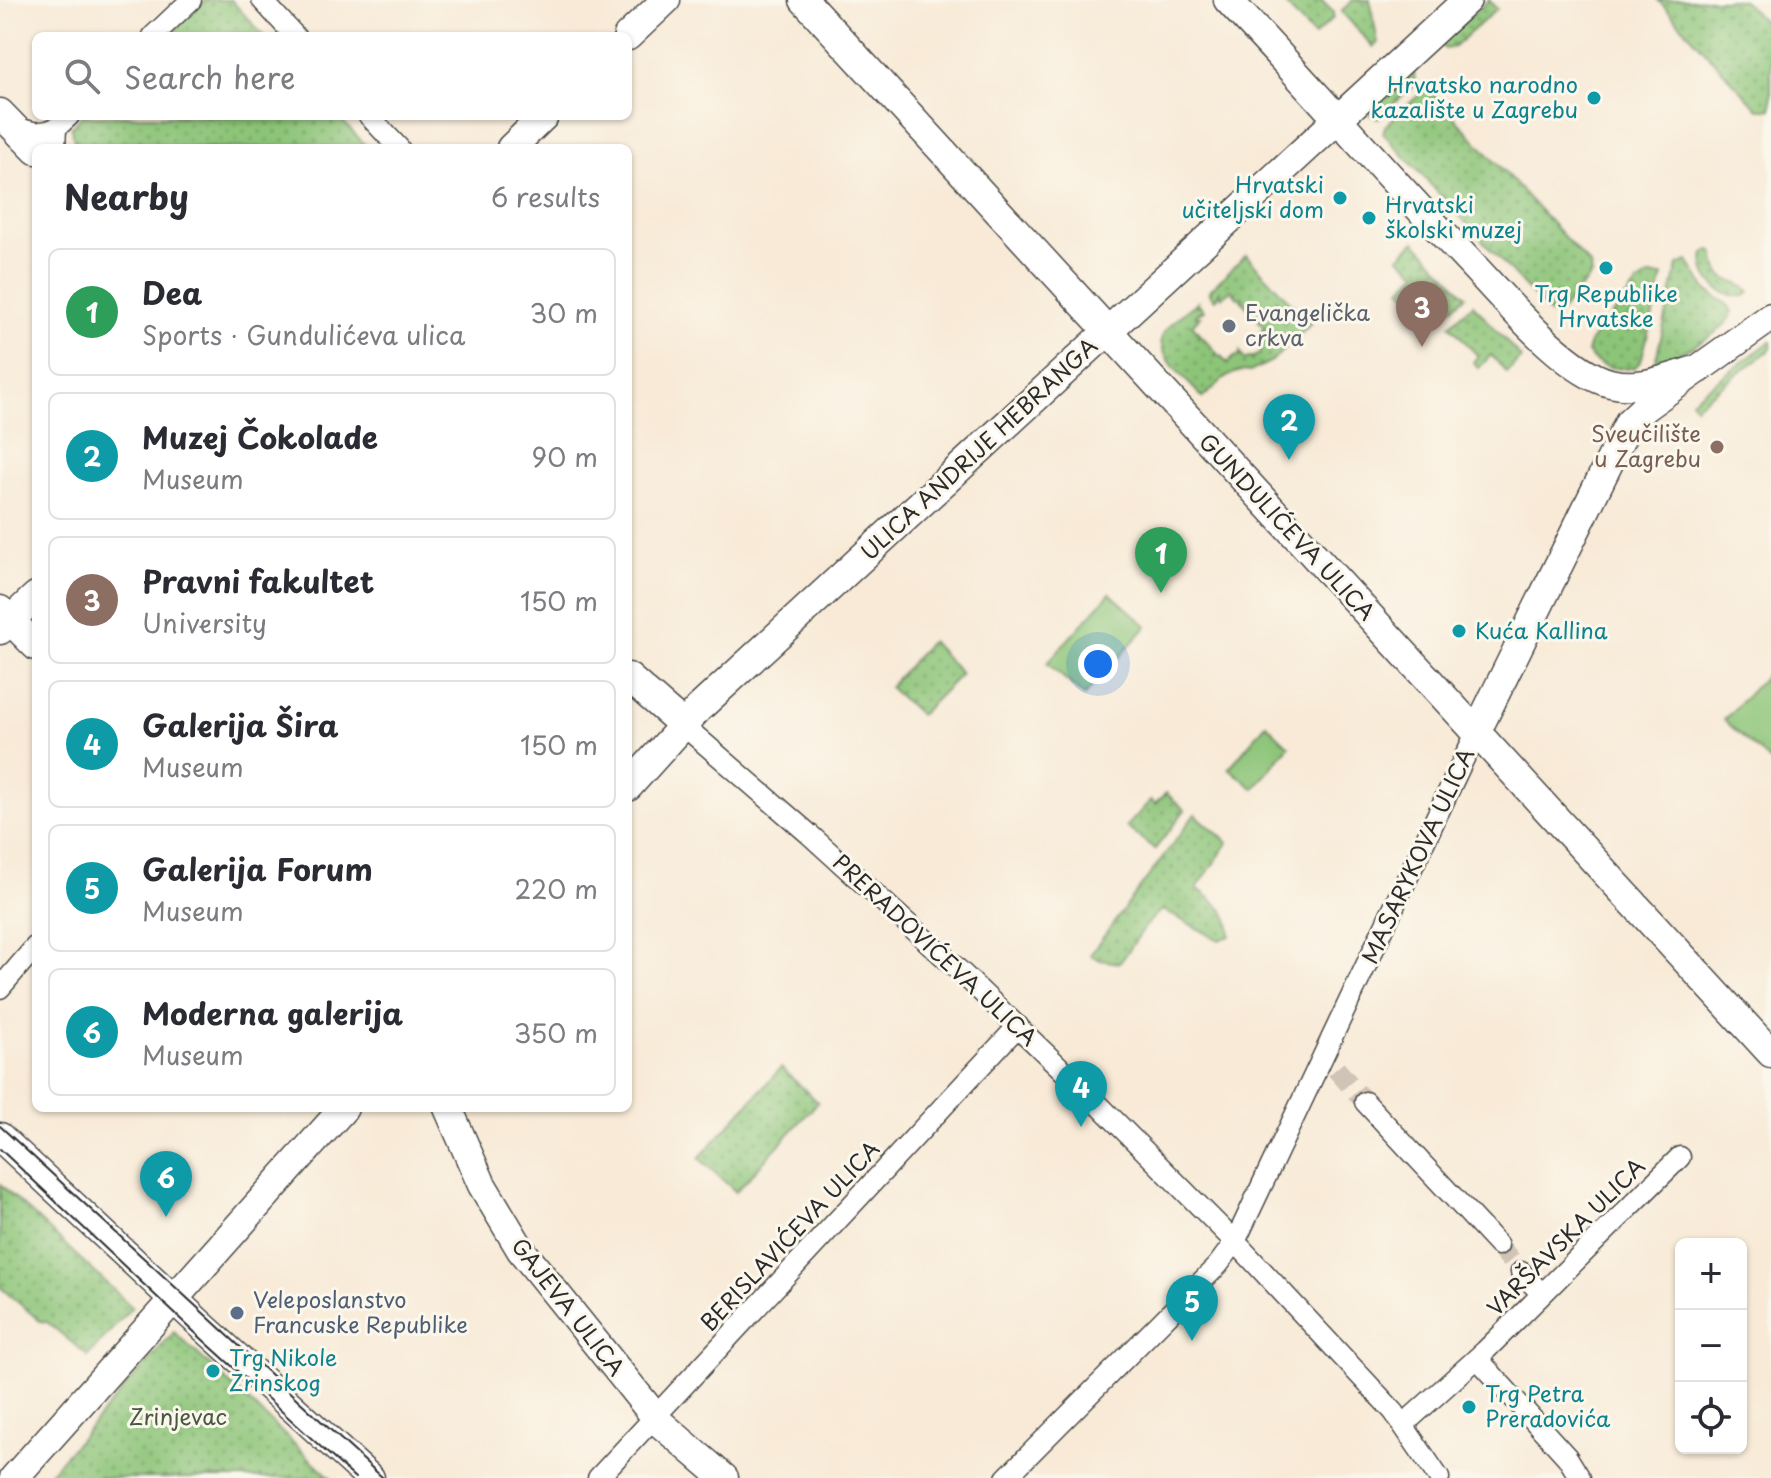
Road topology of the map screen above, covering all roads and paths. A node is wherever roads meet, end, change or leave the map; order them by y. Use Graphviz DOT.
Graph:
graph roads {
  1 [pos="191,0"];
  2 [pos="262,0"];
  3 [pos="666,0"];
  4 [pos="804,0"];
  5 [pos="1228,0"];
  6 [pos="1467,0"];
  7 [pos="157,32"];
  8 [pos="291,32"];
  9 [pos="632,32"];
  10 [pos="6,119"];
  11 [pos="1338,119"];
  12 [pos="373,120"];
  13 [pos="540,120"];
  14 [pos="60,131"];
  15 [pos="395,144"];
  16 [pos="515,144"];
  17 [pos="32,146"];
  18 [pos="1771,317"];
  19 [pos="1106,331"];
  20 [pos="1699,369"];
  21 [pos="32,599"];
  22 [pos="4,620"];
  23 [pos="32,643"];
  24 [pos="632,680"];
  25 [pos="683,725"];
  26 [pos="1476,733"];
  27 [pos="632,782"];
  28 [pos="32,951"];
  29 [pos="0,988"];
  30 [pos="1018,1026"];
  31 [pos="1771,1053"];
  32 [pos="1365,1102"];
  33 [pos="340,1112"];
  34 [pos="450,1112"];
  35 [pos="0,1137"];
  36 [pos="1680,1157"];
  37 [pos="1235,1242"];
  38 [pos="1498,1245"];
  39 [pos="1521,1272"];
  40 [pos="1541,1293"];
  41 [pos="174,1299"];
  42 [pos="1481,1355"];
  43 [pos="654,1417"];
  44 [pos="1398,1419"];
  45 [pos="14,1478"];
  46 [pos="370,1478"];
  47 [pos="598,1478"];
  48 [pos="724,1478"];
  49 [pos="1006,1478"];
  50 [pos="1439,1478"];
  51 [pos="1580,1478"];
  1 -- 7 [label="street"];
  2 -- 8 [label="street"];
  3 -- 9 [label="street"];
  4 -- 19 [label="street, GUNDULIĆEVA ULICA"];
  5 -- 11 [label="street"];
  6 -- 11 [label="street"];
  10 -- 14 [label="street"];
  10 -- 17 [label="street"];
  11 -- 19 [label="street, ULICA ANDRIJE HEBRANGA"];
  11 -- 20 [label="street"];
  12 -- 15 [label="street"];
  13 -- 16 [label="street"];
  18 -- 20 [label="street"];
  19 -- 25 [label="street, ULICA ANDRIJE HEBRANGA"];
  19 -- 26 [label="street, GUNDULIĆEVA ULICA"];
  20 -- 26 [label="street, MASARYKOVA ULICA"];
  21 -- 22 [label="street"];
  22 -- 23 [label="street"];
  24 -- 25 [label="street, PRERADOVIĆEVA ULICA"];
  25 -- 27 [label="street, ULICA ANDRIJE HEBRANGA"];
  25 -- 30 [label="street, PRERADOVIĆEVA ULICA"];
  26 -- 31 [label="street, GUNDULIĆEVA ULICA"];
  26 -- 37 [label="street, MASARYKOVA ULICA"];
  28 -- 29 [label="street"];
  30 -- 37 [label="street, PRERADOVIĆEVA ULICA"];
  30 -- 43 [label="street, BERISLAVIĆEVA ULICA"];
  32 -- 38 [label="street"];
  33 -- 41 [label="street"];
  34 -- 43 [label="street, GAJEVA ULICA"];
  35 -- 41 [label="street"];
  36 -- 40 [label="street, VARŠAVSKA ULICA"];
  37 -- 44 [label="street, PRERADOVIĆEVA ULICA"];
  37 -- 49 [label="street, MASARYKOVA ULICA"];
  39 -- 40 [label="street"];
  40 -- 42 [label="street, VARŠAVSKA ULICA"];
  41 -- 45 [label="street"];
  41 -- 46 [label="street"];
  42 -- 44 [label="street"];
  42 -- 51 [label="street"];
  43 -- 47 [label="street, BERISLAVIĆEVA ULICA"];
  43 -- 48 [label="street, GAJEVA ULICA"];
  44 -- 50 [label="street"];
}
